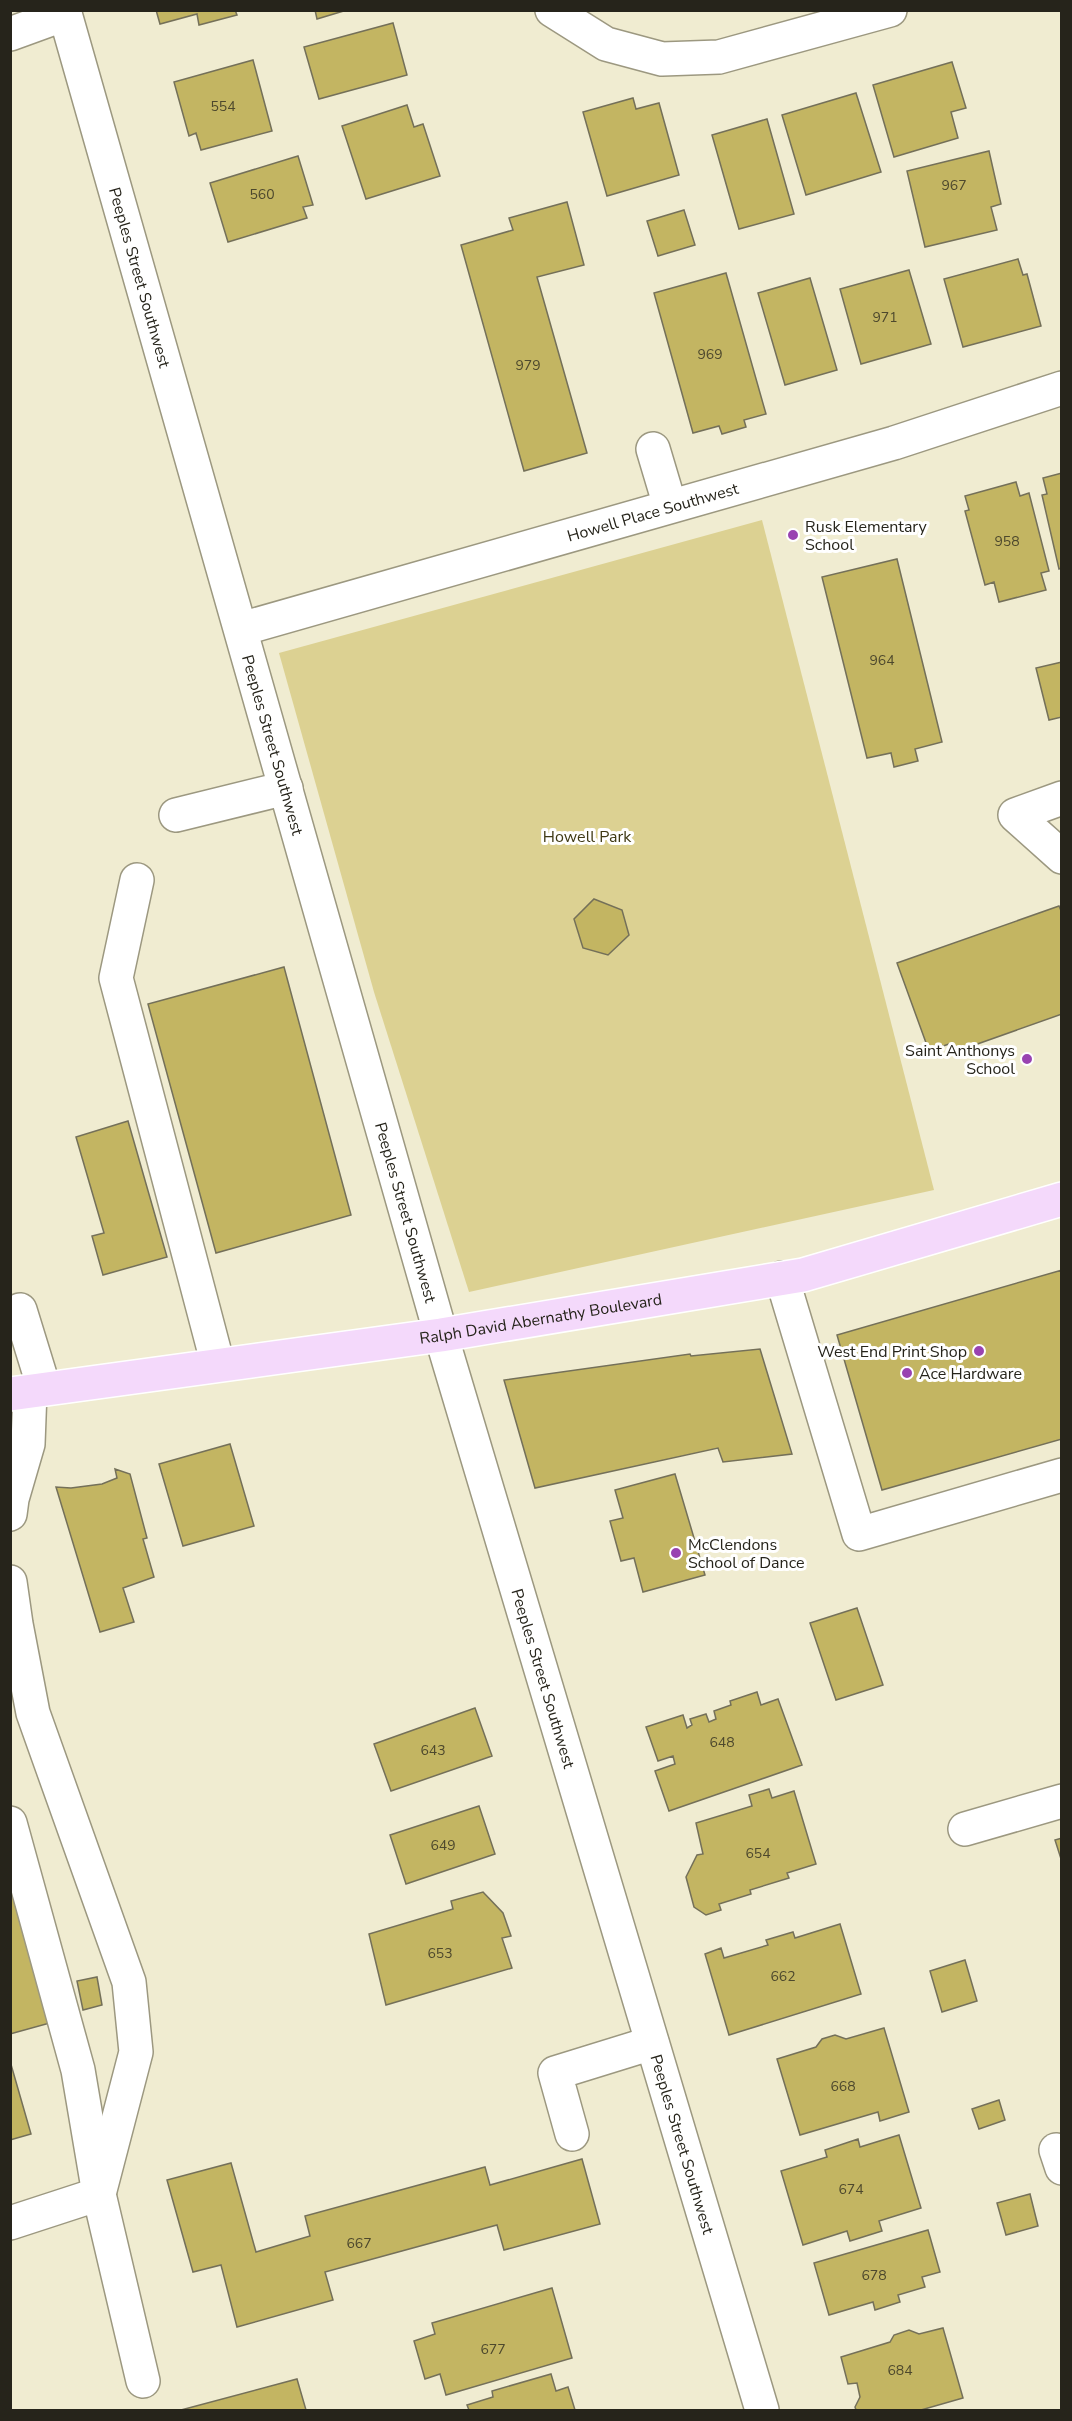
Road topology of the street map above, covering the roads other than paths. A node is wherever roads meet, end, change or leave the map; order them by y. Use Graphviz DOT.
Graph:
graph roads {
  1 [pos="552,10"];
  2 [pos="890,10"];
  3 [pos="65,12"];
  4 [pos="10,34"];
  5 [pos="1062,388"];
  6 [pos="653,449"];
  7 [pos="670,506"];
  8 [pos="241,629"];
  9 [pos="286,788"];
  10 [pos="1062,798"];
  11 [pos="176,815"];
  12 [pos="1062,857"];
  13 [pos="137,880"];
  14 [pos="1062,1198"];
  15 [pos="782,1278"];
  16 [pos="20,1310"];
  17 [pos="441,1335"];
  18 [pos="218,1365"];
  19 [pos="28,1391"];
  20 [pos="1062,1475"];
  21 [pos="10,1514"];
  22 [pos="10,1581"];
  23 [pos="1062,1801"];
  24 [pos="10,1823"];
  25 [pos="965,1829"];
  26 [pos="652,2043"];
  27 [pos="572,2134"];
  28 [pos="99,2194"];
  29 [pos="10,2223"];
  30 [pos="143,2381"];
  31 [pos="762,2410"];
  1 -- 2 [label="street"];
  3 -- 4 [label="street"];
  3 -- 8 [label="street, Peeples Street Southwest"];
  5 -- 7 [label="street, Howell Place Southwest"];
  6 -- 7 [label="street"];
  7 -- 8 [label="street, Howell Place Southwest"];
  8 -- 9 [label="street, Peeples Street Southwest"];
  9 -- 11 [label="street"];
  9 -- 17 [label="street, Peeples Street Southwest"];
  10 -- 12 [label="street"];
  13 -- 18 [label="street"];
  14 -- 15 [label="main road, Ralph David Abernathy Boulevard"];
  15 -- 17 [label="main road, Ralph David Abernathy Boulevard"];
  15 -- 20 [label="street"];
  16 -- 19 [label="street"];
  17 -- 18 [label="main road, Ralph David Abernathy Boulevard"];
  17 -- 26 [label="street, Peeples Street Southwest"];
  18 -- 19 [label="main road, Ralph David Abernathy Boulevard"];
  19 -- 21 [label="street"];
  22 -- 28 [label="street"];
  23 -- 25 [label="street"];
  24 -- 28 [label="street"];
  26 -- 27 [label="street"];
  26 -- 31 [label="street, Peeples Street Southwest"];
  28 -- 29 [label="street"];
  28 -- 30 [label="street"];
}
